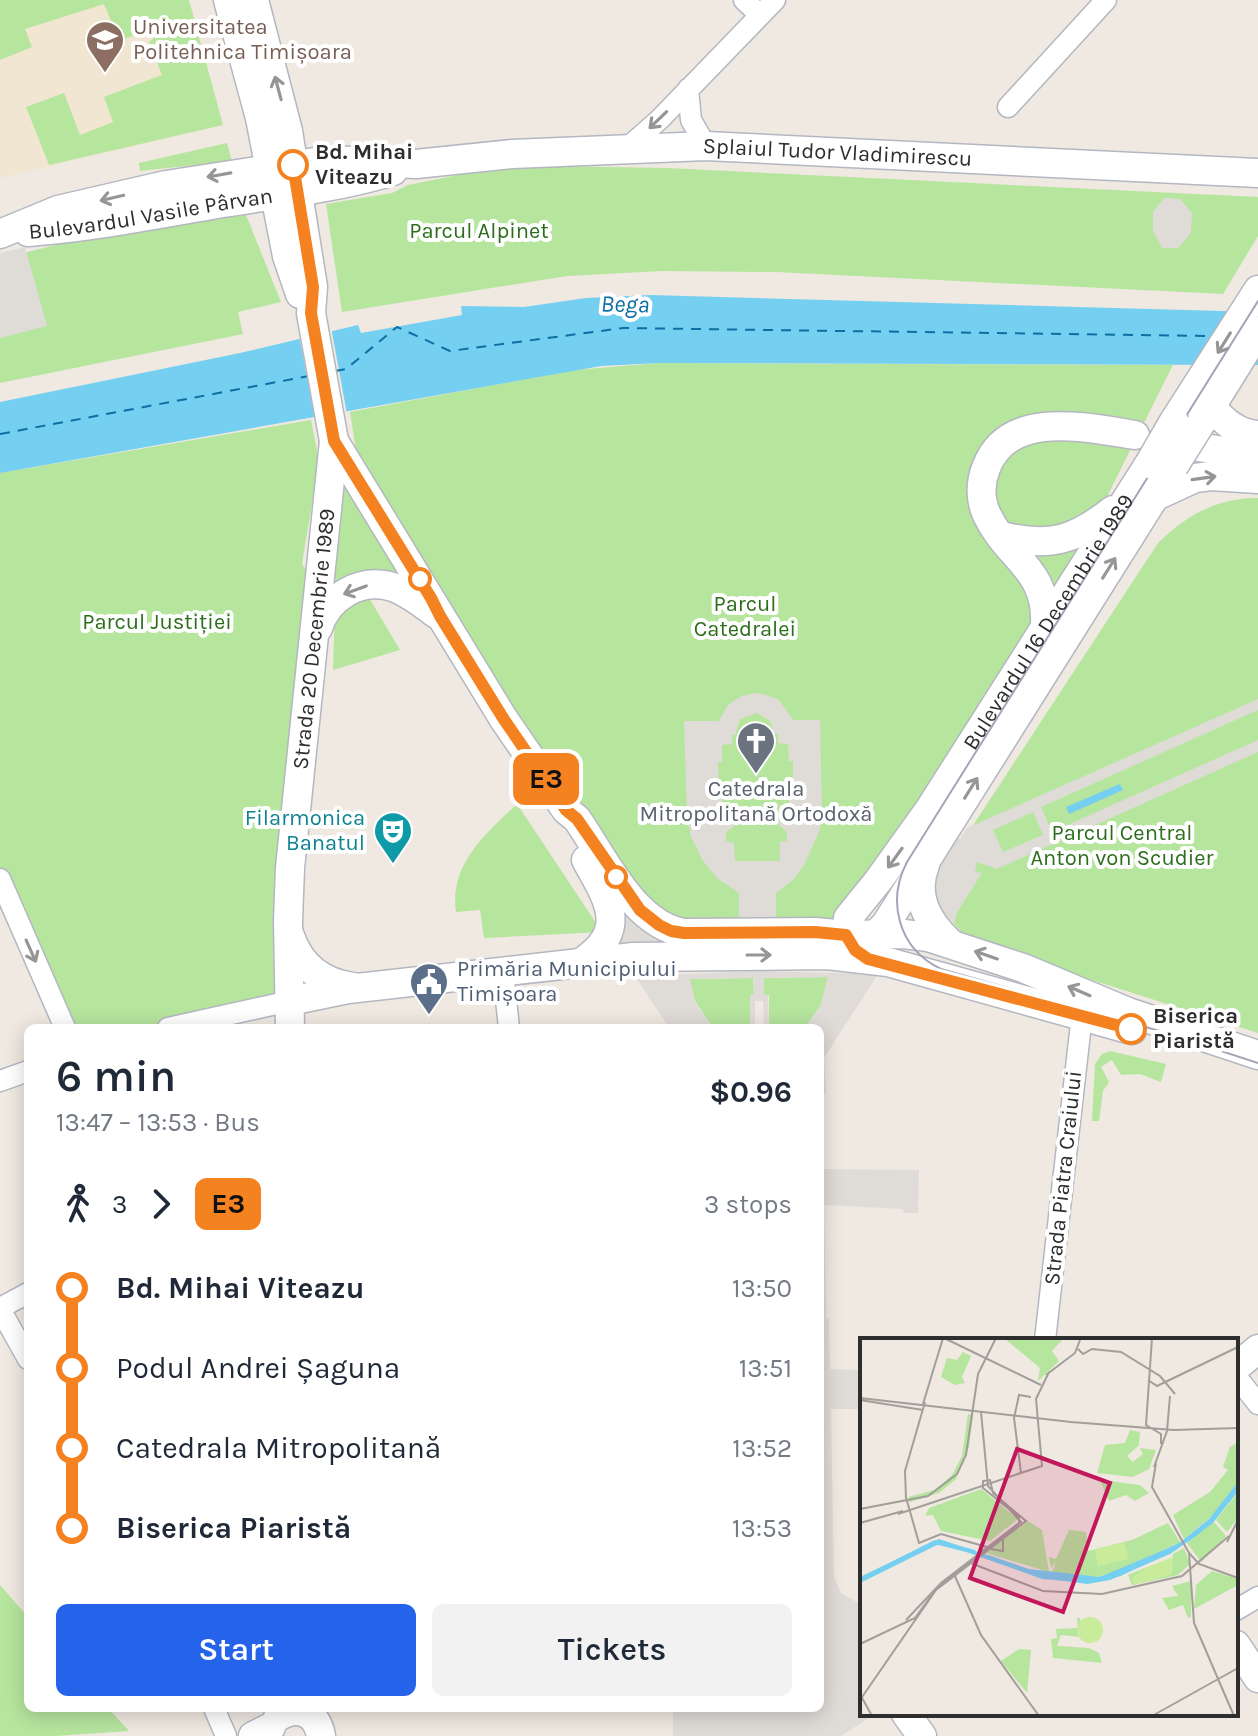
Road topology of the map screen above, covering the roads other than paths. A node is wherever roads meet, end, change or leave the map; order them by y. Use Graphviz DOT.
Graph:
graph roads {
  1 [pos="228,0"];
  2 [pos="254,0"];
  3 [pos="744,0"];
  4 [pos="775,0"];
  5 [pos="1100,2"];
  6 [pos="760,15"];
  7 [pos="688,89"];
  8 [pos="1008,107"];
  9 [pos="706,146"];
  10 [pos="626,149"];
  11 [pos="1258,173"];
  12 [pos="284,180"];
  13 [pos="2,234"];
  14 [pos="1258,290"];
  15 [pos="1258,331"];
  16 [pos="1199,415"];
  17 [pos="1135,435"];
  18 [pos="1258,435"];
  19 [pos="334,441"];
  20 [pos="1258,456"];
  21 [pos="1258,479"];
  22 [pos="1140,498"];
  23 [pos="1002,536"];
  24 [pos="440,616"];
  25 [pos="1045,625"];
  26 [pos="315,645"];
  27 [pos="566,810"];
  28 [pos="929,854"];
  29 [pos="0,879"];
  30 [pos="288,913"];
  31 [pos="949,942"];
  32 [pos="848,944"];
  33 [pos="582,962"];
  34 [pos="503,971"];
  35 [pos="366,987"];
  36 [pos="290,1014"];
  37 [pos="1082,1015"];
  38 [pos="63,1024"];
  39 [pos="183,1024"];
  40 [pos="509,1024"];
  41 [pos="1258,1055"];
  42 [pos="1258,1071"];
  43 [pos="24,1072"];
  44 [pos="0,1081"];
  45 [pos="24,1295"];
  46 [pos="0,1308"];
  47 [pos="1045,1338"];
  48 [pos="1258,1349"];
  49 [pos="24,1352"];
  50 [pos="1238,1365"];
  51 [pos="1238,1379"];
  52 [pos="1258,1404"];
  53 [pos="1258,1597"];
  54 [pos="1238,1609"];
  55 [pos="1238,1648"];
  56 [pos="1258,1678"];
  57 [pos="216,1712"];
  58 [pos="302,1712"];
  59 [pos="907,1716"];
  60 [pos="319,1722"];
  61 [pos="226,1736"];
  62 [pos="922,1736"];
  1 -- 12 [label="main road"];
  12 -- 2 [label="main road, one-way"];
  3 -- 6 [label="street"];
  4 -- 6 [label="street"];
  5 -- 8 [label="street"];
  6 -- 7 [label="street"];
  7 -- 9 [label="street"];
  7 -- 10 [label="street, one-way"];
  9 -- 10 [label="main road, Splaiul Tudor Vladimirescu"];
  9 -- 11 [label="main road, Splaiul Tudor Vladimirescu"];
  10 -- 12 [label="main road, Splaiul Tudor Vladimirescu"];
  12 -- 13 [label="main road, Bulevardul Vasile Pârvan"];
  12 -- 19 [label="main road"];
  14 -- 16 [label="main road, Bulevardul 16 Decembrie 1989, one-way"];
  15 -- 16 [label="main road, Bulevardul 16 Decembrie 1989"];
  16 -- 18 [label="main road"];
  16 -- 20 [label="main road"];
  16 -- 22 [label="main road, Bulevardul 16 Decembrie 1989, bridge"];
  17 -- 23 [label="main road"];
  19 -- 24 [label="main road"];
  19 -- 26 [label="main road, Strada 20 Decembrie 1989"];
  22 -- 21 [label="main road, one-way"];
  22 -- 23 [label="main road"];
  22 -- 25 [label="main road, Bulevardul 16 Decembrie 1989"];
  28 -- 22 [label="main road, Bulevardul 16 Decembrie 1989, one-way"];
  23 -- 25 [label="main road"];
  24 -- 26 [label="main road, one-way"];
  24 -- 27 [label="main road"];
  25 -- 32 [label="main road, Bulevardul 16 Decembrie 1989, one-way"];
  26 -- 30 [label="main road, Strada 20 Decembrie 1989"];
  27 -- 32 [label="main road"];
  27 -- 33 [label="main road"];
  28 -- 31 [label="main road"];
  28 -- 32 [label="main road, Bulevardul 16 Decembrie 1989"];
  29 -- 38 [label="street, one-way"];
  30 -- 35 [label="main road"];
  30 -- 36 [label="main road, Strada 20 Decembrie 1989"];
  31 -- 32 [label="main road"];
  41 -- 31 [label="main road, one-way"];
  33 -- 32 [label="main road, one-way"];
  32 -- 37 [label="main road"];
  33 -- 34 [label="main road"];
  34 -- 35 [label="main road"];
  34 -- 40 [label="street"];
  35 -- 36 [label="main road"];
  36 -- 39 [label="street"];
  37 -- 42 [label="main road"];
  37 -- 47 [label="street, Strada Piatra Craiului"];
  43 -- 44 [label="street"];
  45 -- 46 [label="street"];
  46 -- 49 [label="street"];
  48 -- 50 [label="main road"];
  51 -- 52 [label="street"];
  53 -- 54 [label="street"];
  55 -- 56 [label="main road"];
  57 -- 61 [label="street"];
  58 -- 60 [label="main road"];
  59 -- 62 [label="main road"];
}
